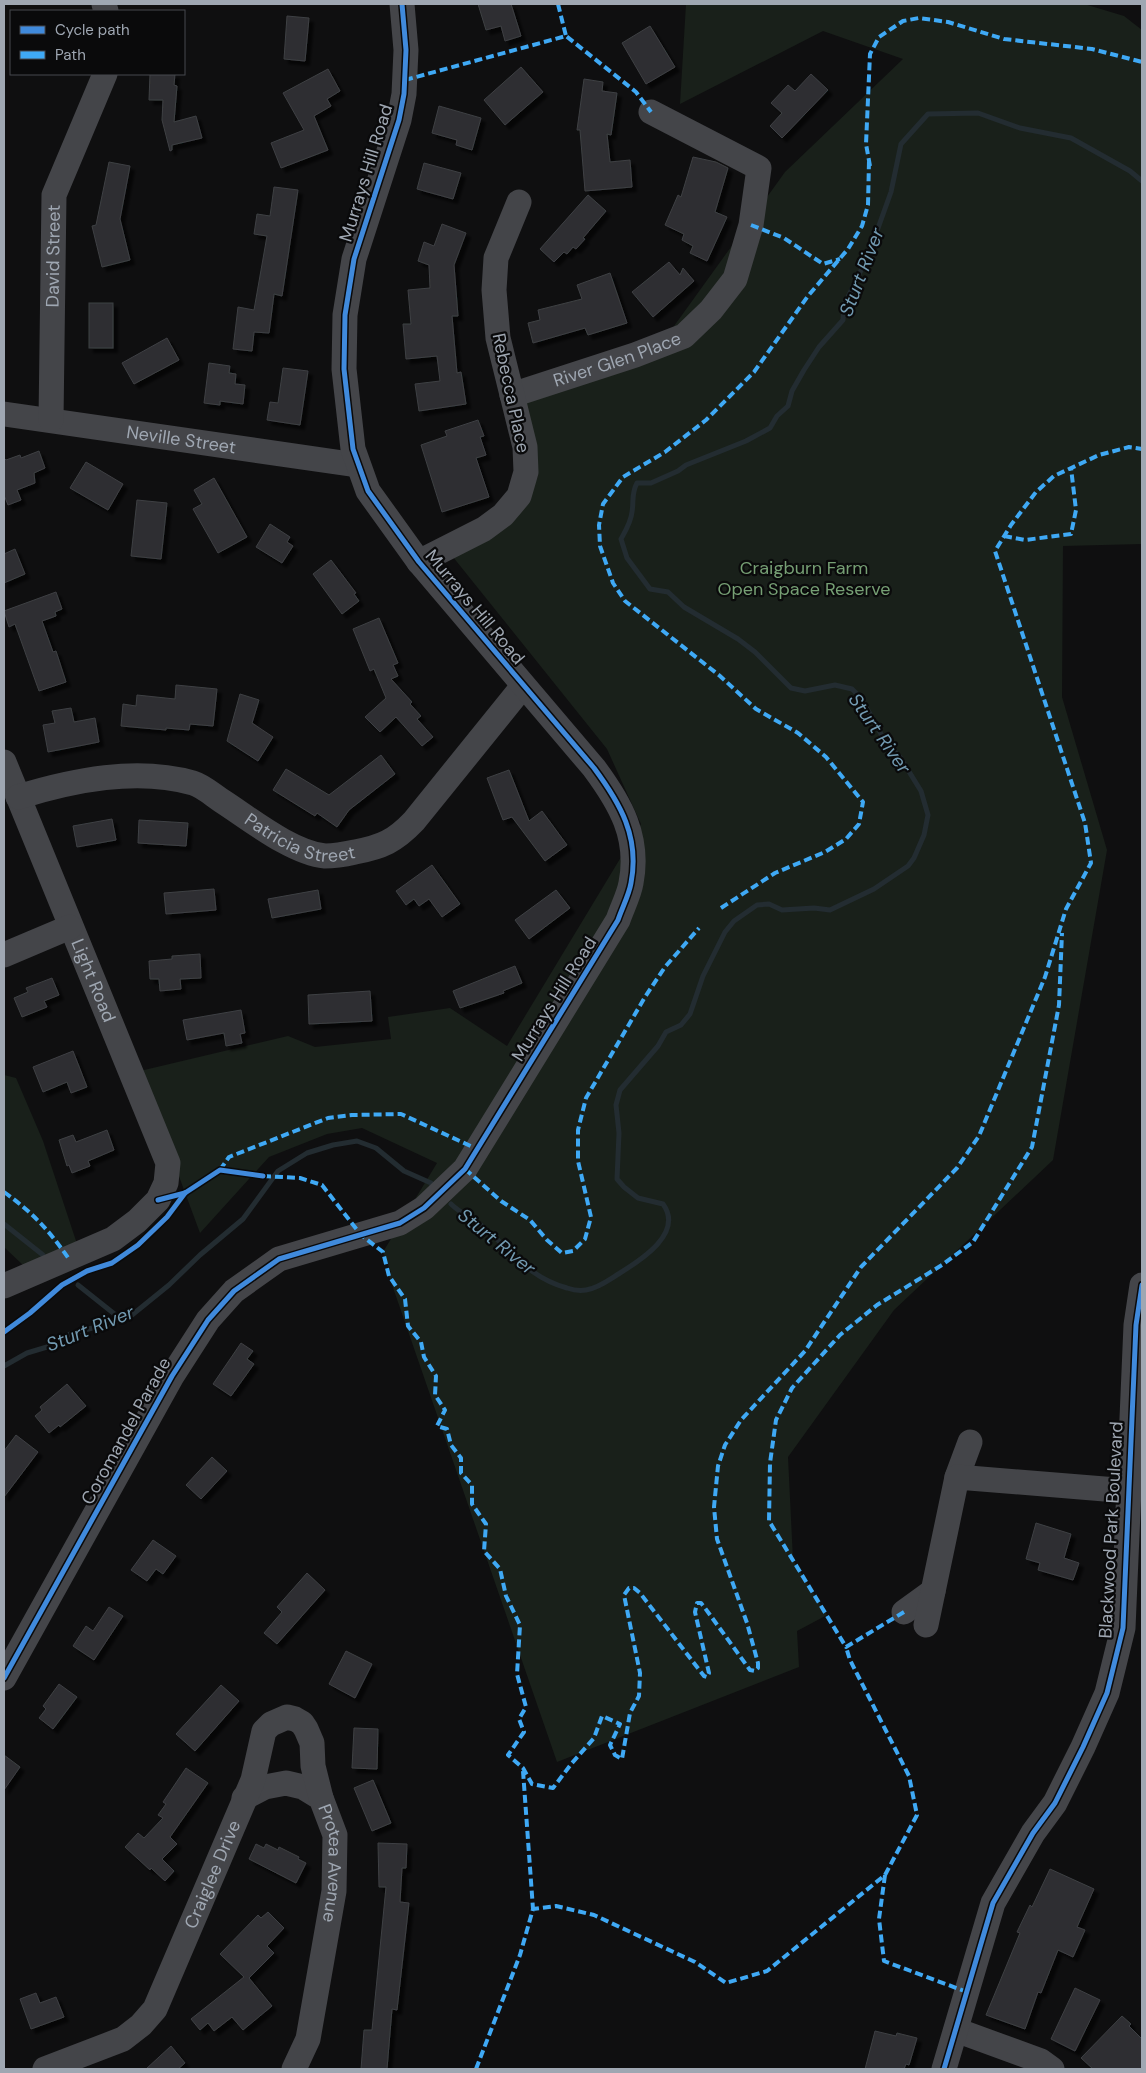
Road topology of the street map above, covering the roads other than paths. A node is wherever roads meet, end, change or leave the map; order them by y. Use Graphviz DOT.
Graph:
graph roads {
  1 [pos="402,4"];
  2 [pos="105,75"];
  3 [pos="651,112"];
  4 [pos="519,202"];
  5 [pos="512,394"];
  6 [pos="4,414"];
  7 [pos="51,420"];
  8 [pos="357,465"];
  9 [pos="419,562"];
  10 [pos="523,686"];
  11 [pos="4,762"];
  12 [pos="18,798"];
  13 [pos="70,927"];
  14 [pos="4,955"];
  15 [pos="430,1202"];
  16 [pos="1142,1285"];
  17 [pos="4,1286"];
  18 [pos="1139,1326"];
  19 [pos="970,1442"];
  20 [pos="957,1477"];
  21 [pos="1129,1491"];
  22 [pos="932,1591"];
  23 [pos="904,1612"];
  24 [pos="926,1625"];
  25 [pos="4,1678"];
  26 [pos="244,1798"];
  27 [pos="321,1798"];
  28 [pos="956,2030"];
  29 [pos="45,2069"];
  30 [pos="294,2069"];
  31 [pos="944,2069"];
  32 [pos="1052,2069"];
  1 -- 8 [label="street, Murrays Hill Road"];
  2 -- 7 [label="street, David Street"];
  3 -- 5 [label="street, River Glen Place"];
  4 -- 5 [label="street, Rebecca Place"];
  5 -- 9 [label="street, Rebecca Place"];
  6 -- 7 [label="street, Neville Street"];
  7 -- 8 [label="street, Neville Street"];
  8 -- 9 [label="street, Murrays Hill Road"];
  9 -- 10 [label="street, Murrays Hill Road"];
  10 -- 12 [label="street, Patricia Street"];
  10 -- 15 [label="street, Murrays Hill Road"];
  11 -- 12 [label="street, Light Road"];
  12 -- 13 [label="street, Light Road"];
  13 -- 14 [label="street"];
  13 -- 17 [label="street, Light Road"];
  15 -- 25 [label="street, Coromandel Parade"];
  16 -- 18 [label="street, Blackwood Park Boulevard"];
  18 -- 21 [label="street, Blackwood Park Boulevard"];
  19 -- 20 [label="street"];
  20 -- 21 [label="street"];
  20 -- 22 [label="street"];
  21 -- 28 [label="street, Blackwood Park Boulevard"];
  22 -- 23 [label="street"];
  22 -- 24 [label="street"];
  26 -- 27 [label="street, Protea Avenue"];
  26 -- 27 [label="street, Craiglee Drive"];
  26 -- 29 [label="street, Craiglee Drive"];
  27 -- 30 [label="street, Protea Avenue"];
  28 -- 31 [label="street, Blackwood Park Boulevard"];
  28 -- 32 [label="street"];
}
